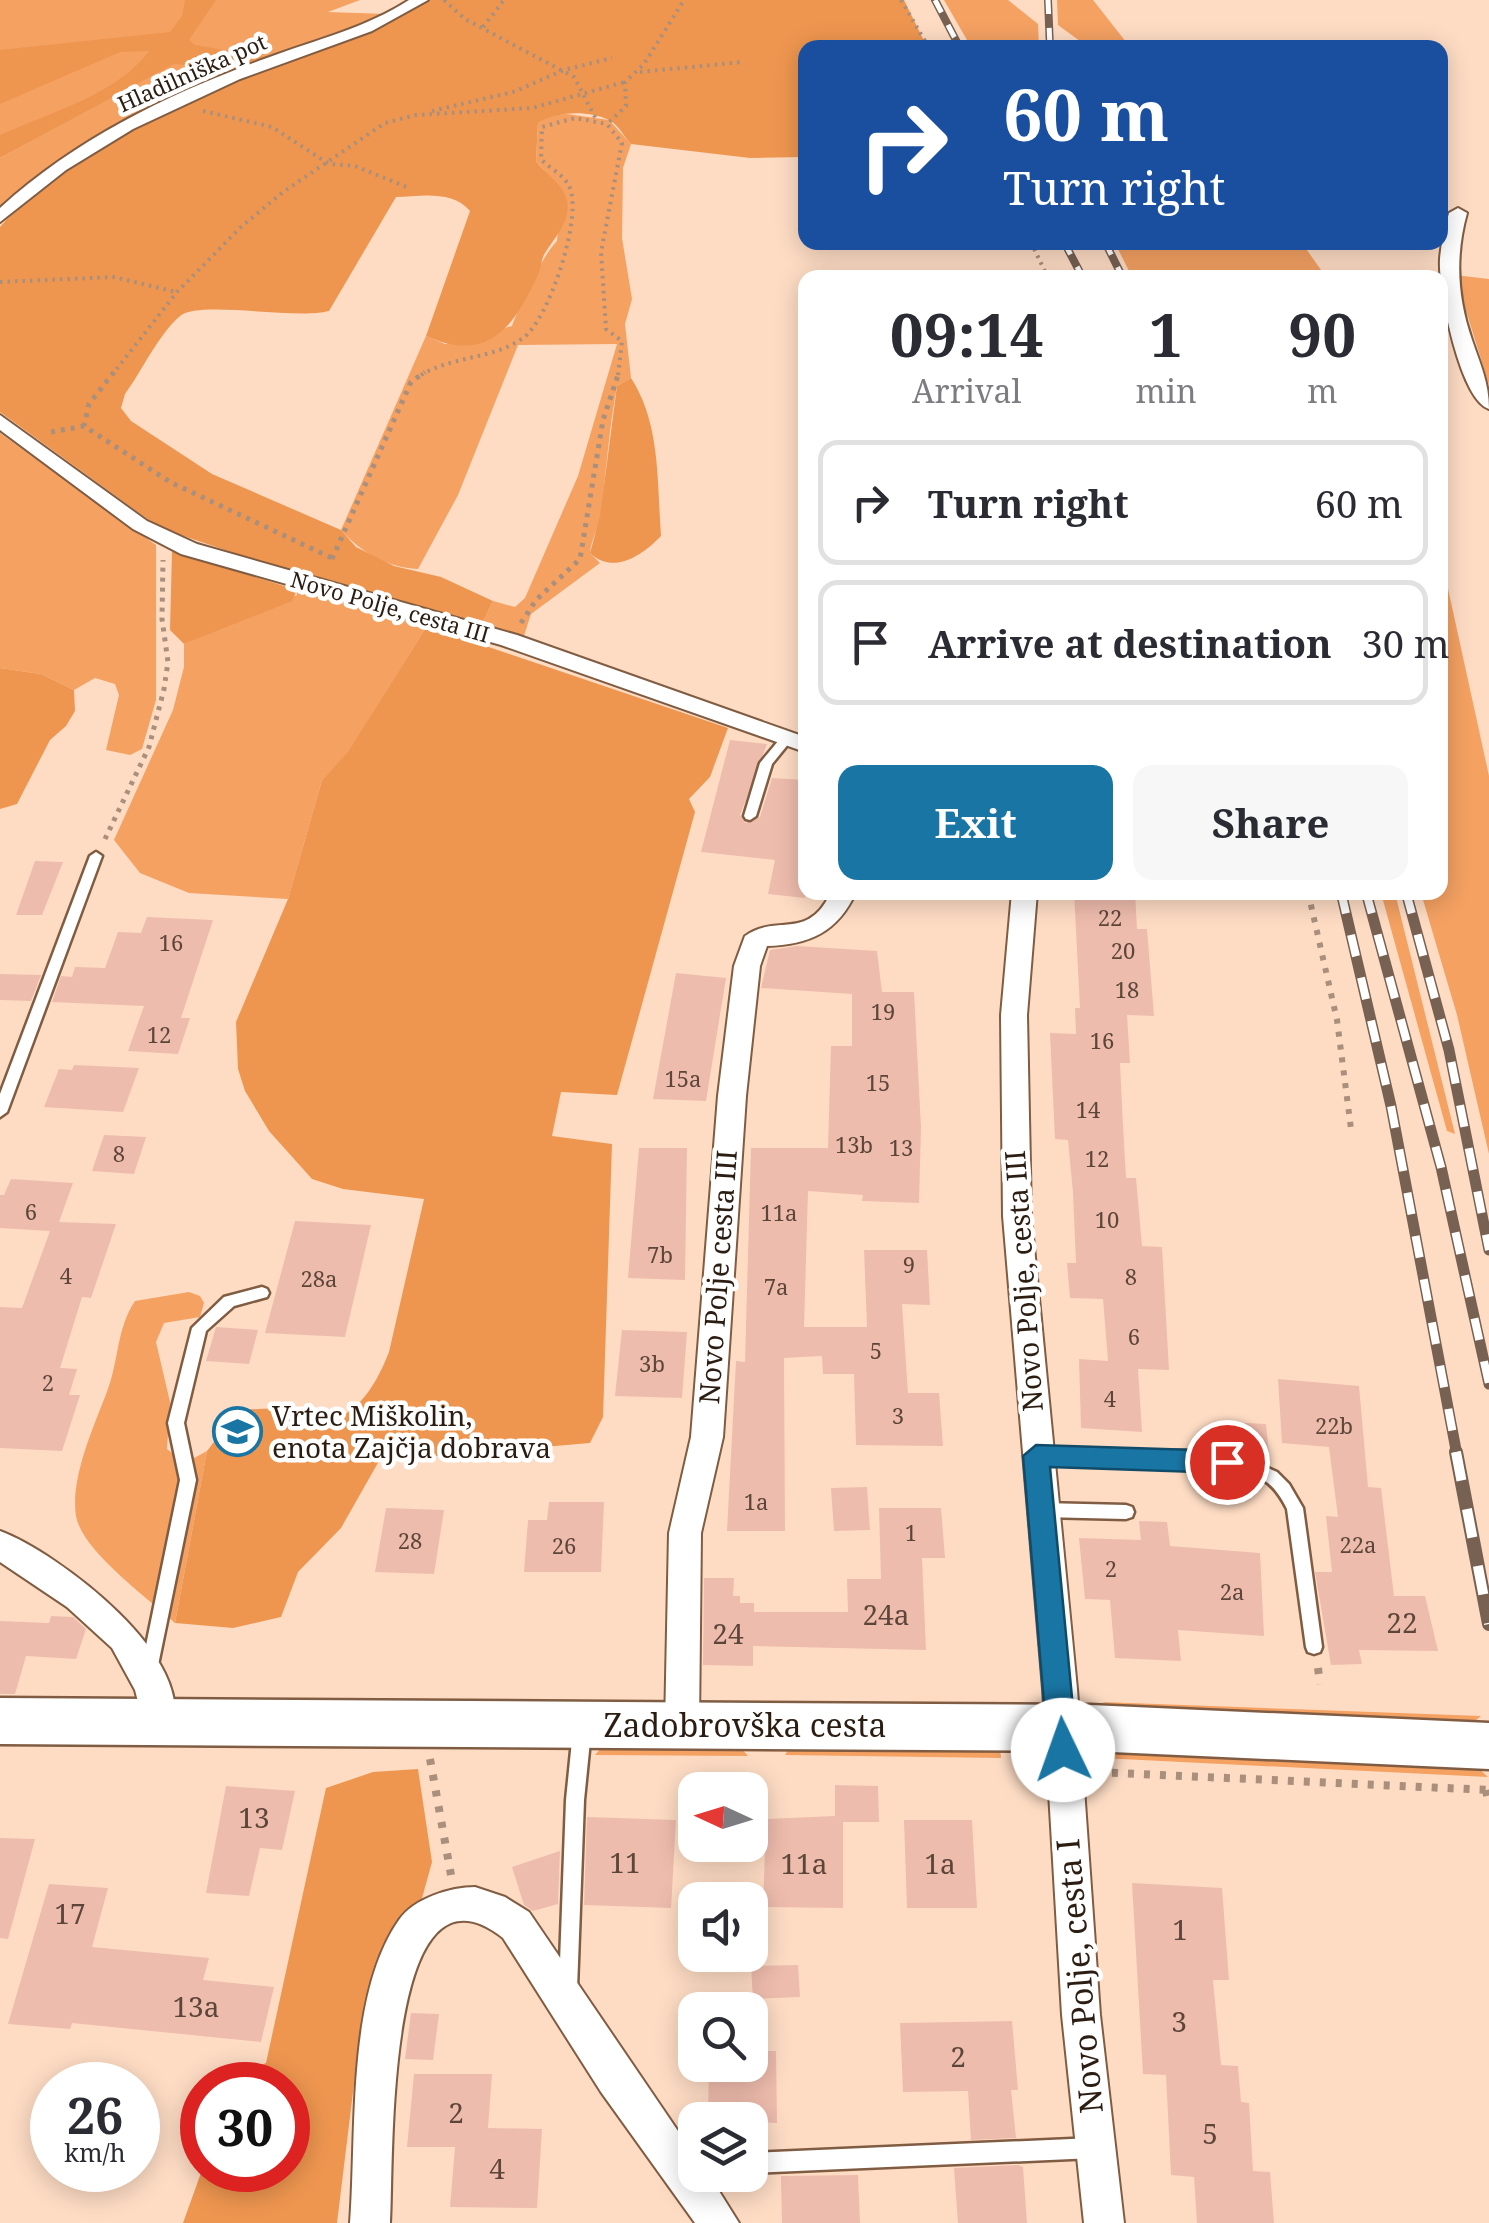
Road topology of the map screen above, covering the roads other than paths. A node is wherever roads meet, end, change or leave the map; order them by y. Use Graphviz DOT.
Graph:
graph roads {
  1 [pos="420,0"];
  2 [pos="1458,213"];
  3 [pos="0,217"];
  4 [pos="1448,240"];
  5 [pos="1448,277"];
  6 [pos="1489,403"];
  7 [pos="0,420"];
  8 [pos="796,741"];
  9 [pos="750,816"];
  10 [pos="96,856"];
  11 [pos="840,900"];
  12 [pos="1025,900"];
  13 [pos="0,1112"];
  14 [pos="262,1294"];
  15 [pos="1036,1456"];
  16 [pos="1042,1510"];
  17 [pos="1126,1512"];
  18 [pos="0,1545"];
  19 [pos="1316,1655"];
  20 [pos="153,1699"];
  21 [pos="0,1721"];
  22 [pos="583,1725"];
  23 [pos="682,1726"];
  24 [pos="1062,1728"];
  25 [pos="1488,1775"];
  26 [pos="568,2004"];
  27 [pos="1095,2148"];
  28 [pos="678,2155"];
  29 [pos="768,2162"];
  30 [pos="701,2192"];
  31 [pos="370,2223"];
  32 [pos="719,2223"];
  33 [pos="1104,2223"];
  1 -- 3 [label="street, Hladilniška pot"];
  2 -- 4 [label="street"];
  5 -- 6 [label="street"];
  7 -- 8 [label="street, Novo Polje, cesta III"];
  8 -- 9 [label="lane"];
  10 -- 13 [label="lane"];
  11 -- 23 [label="street, Novo Polje cesta III"];
  12 -- 15 [label="street, Novo Polje, cesta III"];
  14 -- 20 [label="lane"];
  15 -- 16 [label="street, Novo Polje, cesta III"];
  15 -- 19 [label="lane"];
  16 -- 17 [label="lane"];
  16 -- 24 [label="street, Novo Polje, cesta III"];
  18 -- 20 [label="street"];
  20 -- 21 [label="main road, Zadobrovška cesta"];
  20 -- 22 [label="main road, Zadobrovška cesta"];
  22 -- 23 [label="main road, Zadobrovška cesta"];
  22 -- 26 [label="lane"];
  23 -- 24 [label="main road, Zadobrovška cesta"];
  24 -- 25 [label="main road, Zadobrovška cesta"];
  24 -- 27 [label="street, Novo Polje, cesta I"];
  26 -- 28 [label="street"];
  26 -- 31 [label="street"];
  27 -- 29 [label="lane"];
  27 -- 33 [label="street, Novo Polje, cesta I"];
  30 -- 32 [label="street"];
}
